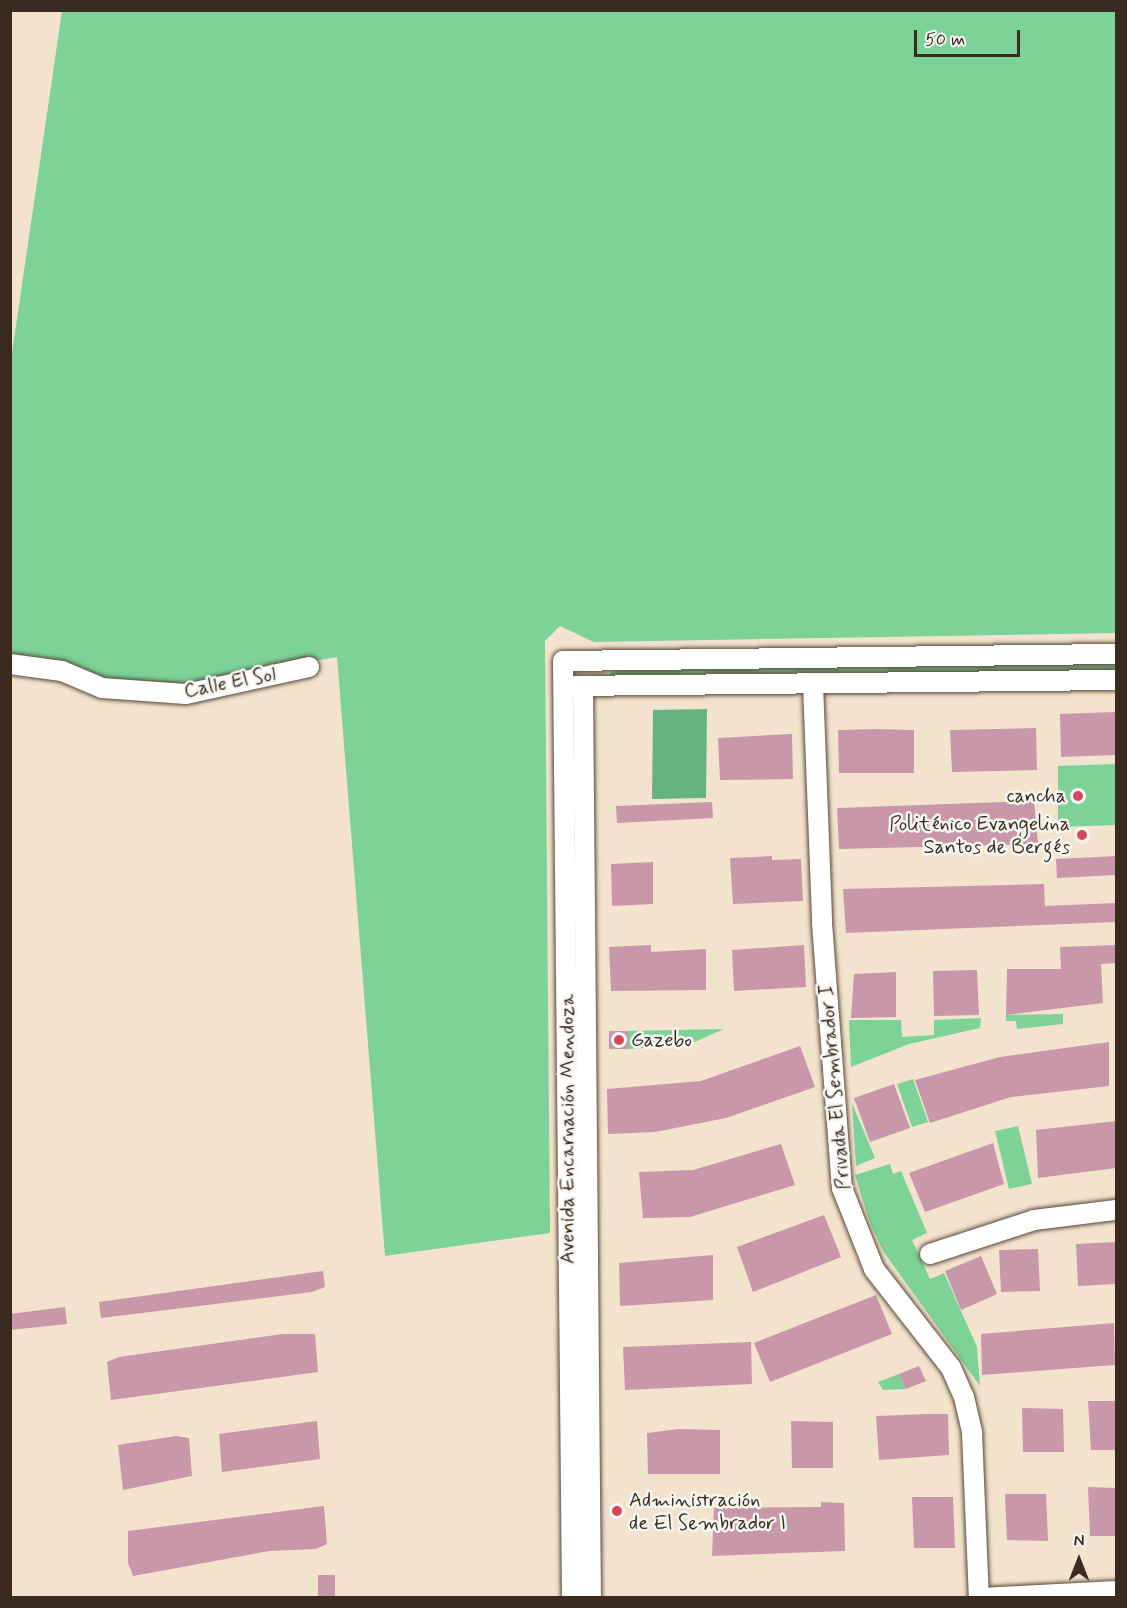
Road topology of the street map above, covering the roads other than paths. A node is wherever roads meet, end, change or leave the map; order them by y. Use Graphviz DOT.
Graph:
graph roads {
  1 [pos="1116,654"];
  2 [pos="10,664"];
  3 [pos="309,667"];
  4 [pos="1116,680"];
  5 [pos="813,684"];
  6 [pos="574,686"];
  7 [pos="1116,1210"];
  8 [pos="930,1254"];
  9 [pos="1116,1591"];
  10 [pos="572,1598"];
  11 [pos="591,1598"];
  12 [pos="980,1598"];
  1 -- 6 [label="street, Avenida Encarnación Mendoza"];
  2 -- 3 [label="street, Calle El Sol"];
  4 -- 5 [label="street"];
  5 -- 6 [label="street"];
  5 -- 12 [label="street, Privada El Sembrador I"];
  6 -- 10 [label="street, Avenida Encarnación Mendoza"];
  6 -- 11 [label="street, Avenida Encarnación Mendoza"];
  7 -- 8 [label="street"];
  9 -- 12 [label="street"];
}
